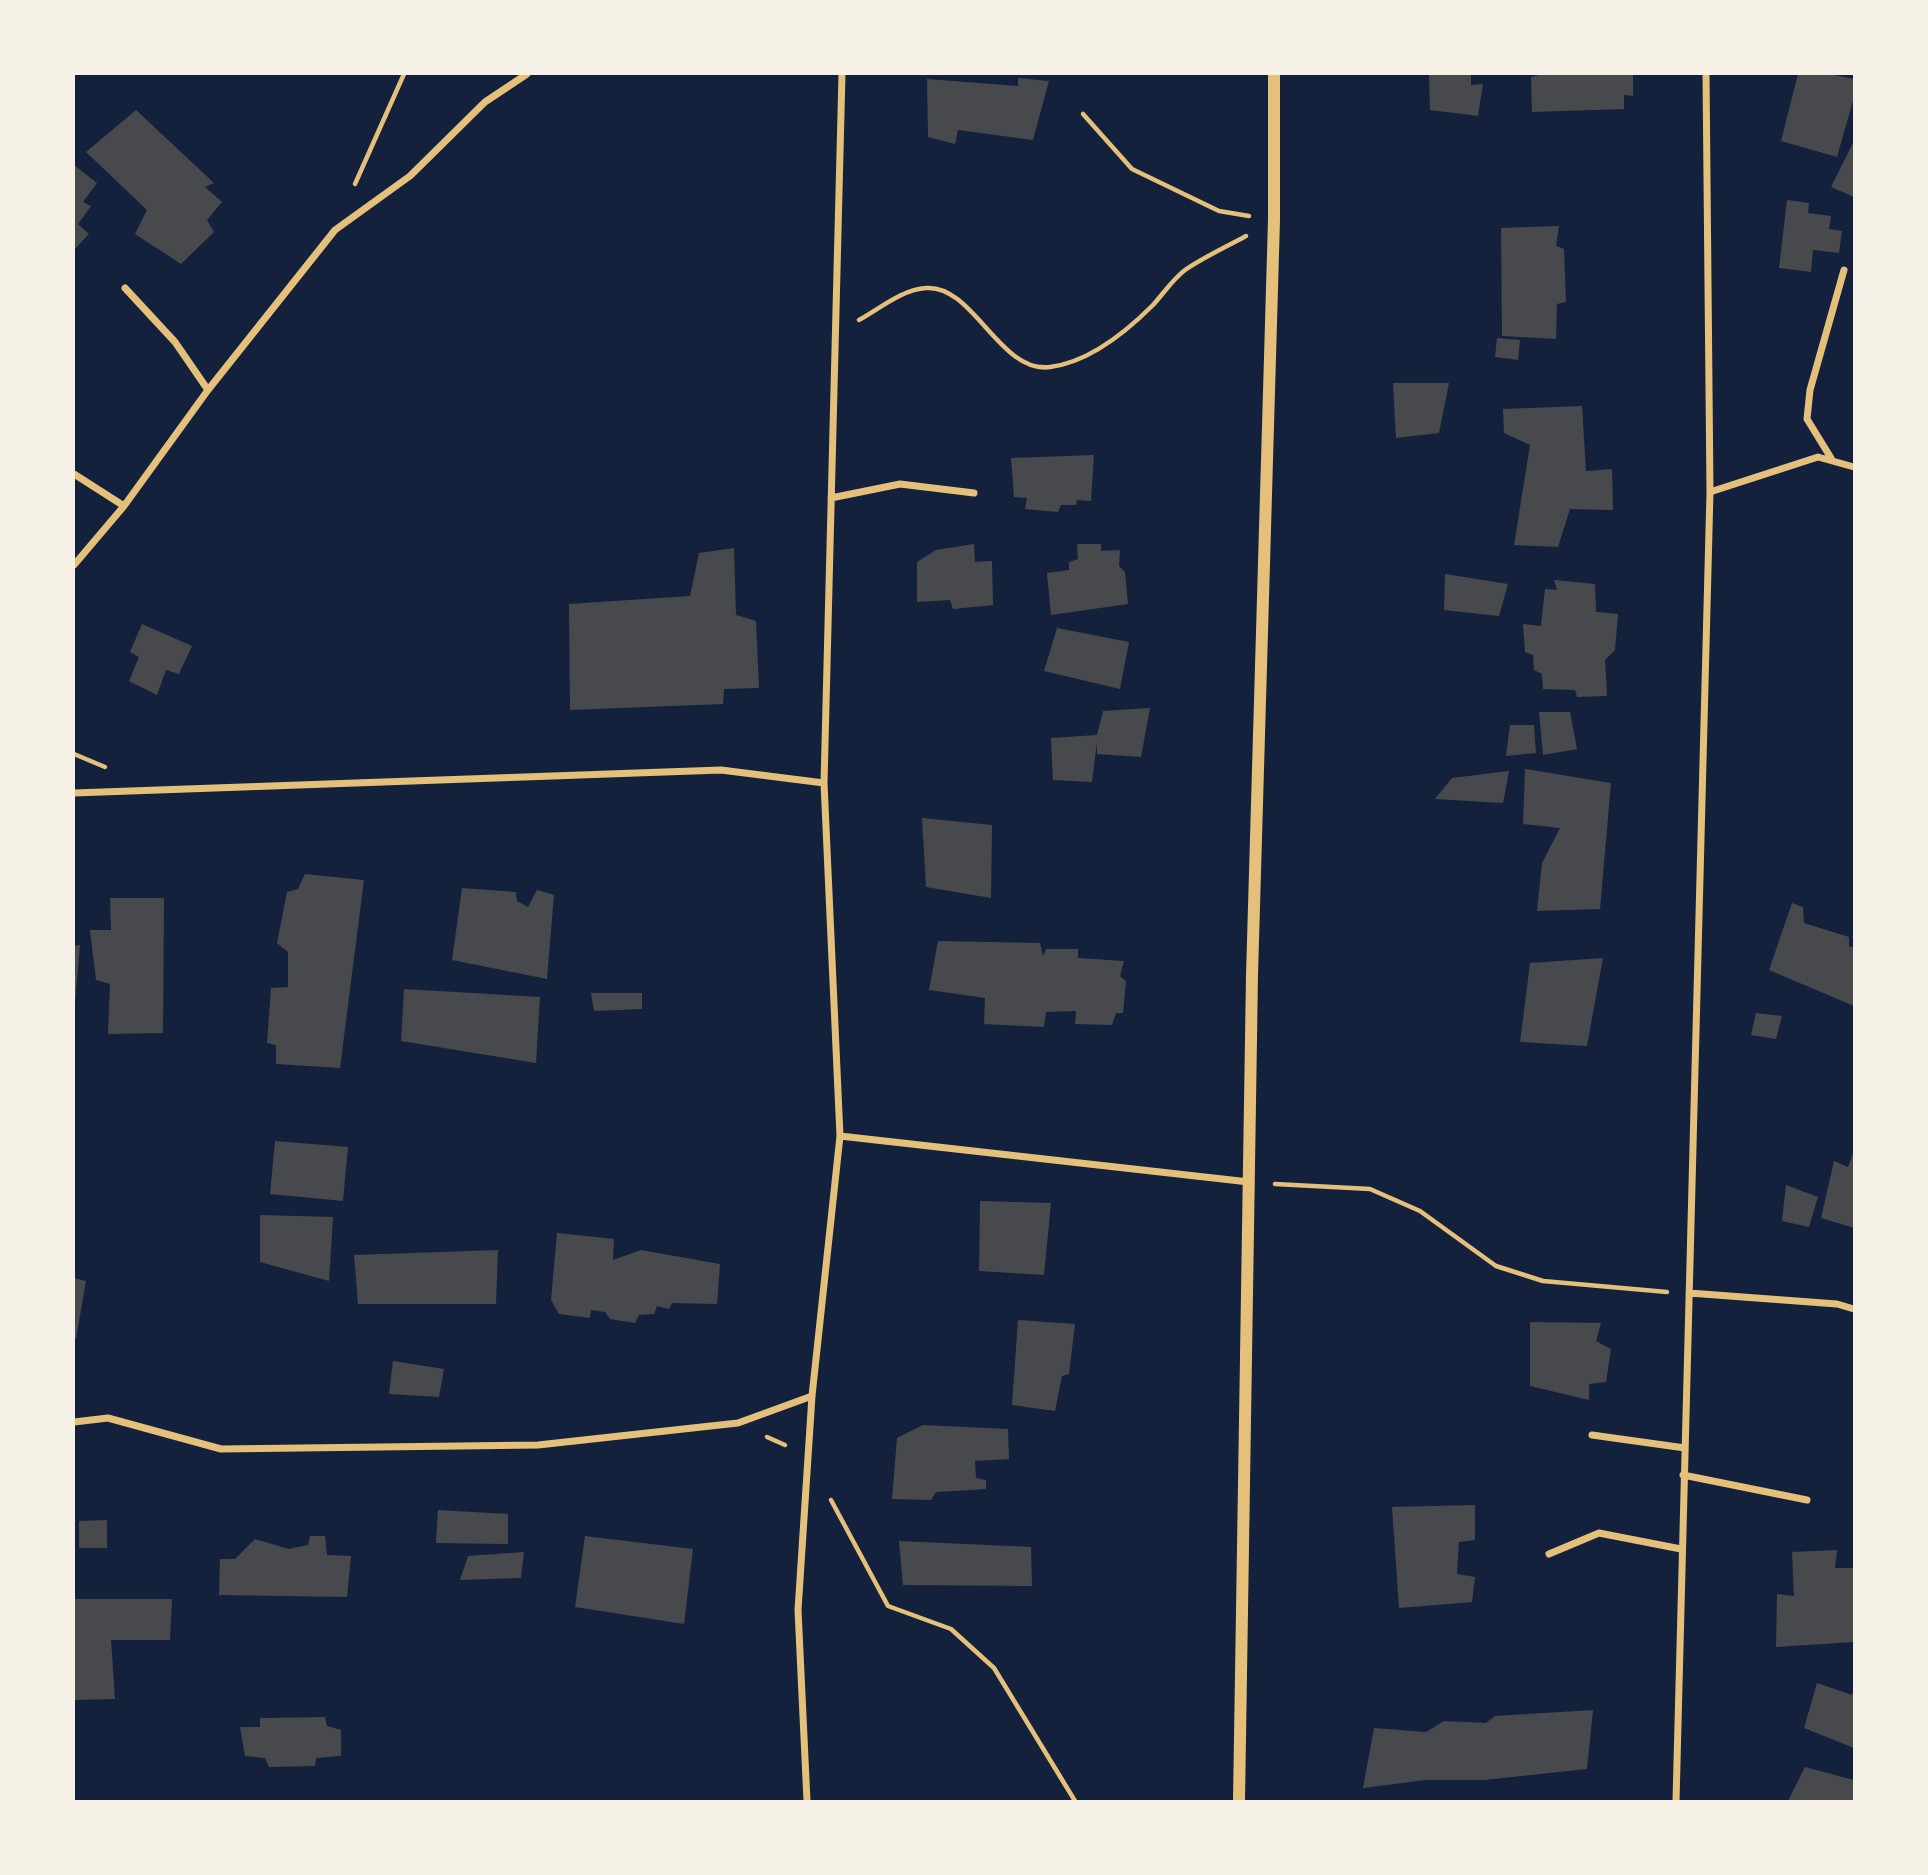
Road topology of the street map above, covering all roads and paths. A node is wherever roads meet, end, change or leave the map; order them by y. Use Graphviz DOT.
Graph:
graph roads {
  1 [pos="404,74"];
  2 [pos="527,74"];
  3 [pos="842,74"];
  4 [pos="1274,74"];
  5 [pos="1706,74"];
  6 [pos="1083,114"];
  7 [pos="1274,220"];
  8 [pos="335,230"];
  9 [pos="1844,270"];
  10 [pos="125,288"];
  11 [pos="836,332"];
  12 [pos="208,390"];
  13 [pos="1831,458"];
  14 [pos="1854,467"];
  15 [pos="74,474"];
  16 [pos="1710,492"];
  17 [pos="974,493"];
  18 [pos="831,498"];
  19 [pos="124,506"];
  20 [pos="74,565"];
  21 [pos="824,783"];
  22 [pos="74,793"];
  23 [pos="840,1136"];
  24 [pos="1249,1182"];
  25 [pos="1689,1293"];
  26 [pos="1854,1309"];
  27 [pos="812,1396"];
  28 [pos="74,1422"];
  29 [pos="738,1423"];
  30 [pos="1591,1435"];
  31 [pos="1685,1448"];
  32 [pos="808,1456"];
  33 [pos="1684,1475"];
  34 [pos="1807,1500"];
  35 [pos="1681,1549"];
  36 [pos="1549,1554"];
  37 [pos="807,1801"];
  38 [pos="1075,1801"];
  39 [pos="1239,1801"];
  40 [pos="1676,1801"];
  1 -- 8 [label="path"];
  2 -- 8 [label="street"];
  3 -- 11 [label="street"];
  4 -- 7 [label="street"];
  5 -- 16 [label="street"];
  6 -- 7 [label="path"];
  7 -- 11 [label="path"];
  7 -- 24 [label="street"];
  8 -- 12 [label="street"];
  9 -- 13 [label="street"];
  10 -- 12 [label="street"];
  11 -- 18 [label="street"];
  12 -- 19 [label="street"];
  13 -- 14 [label="street"];
  13 -- 16 [label="street"];
  15 -- 19 [label="street"];
  16 -- 25 [label="street"];
  17 -- 18 [label="street"];
  18 -- 21 [label="street"];
  19 -- 20 [label="street"];
  21 -- 22 [label="street"];
  21 -- 23 [label="street"];
  23 -- 24 [label="street"];
  23 -- 27 [label="street"];
  24 -- 25 [label="path"];
  24 -- 39 [label="street"];
  25 -- 26 [label="street"];
  25 -- 31 [label="street"];
  27 -- 29 [label="street"];
  27 -- 32 [label="street"];
  28 -- 29 [label="street"];
  29 -- 32 [label="path"];
  30 -- 31 [label="street"];
  31 -- 33 [label="street"];
  32 -- 37 [label="street"];
  32 -- 38 [label="path"];
  33 -- 34 [label="street"];
  33 -- 35 [label="street"];
  35 -- 36 [label="street"];
  35 -- 40 [label="street"];
}
